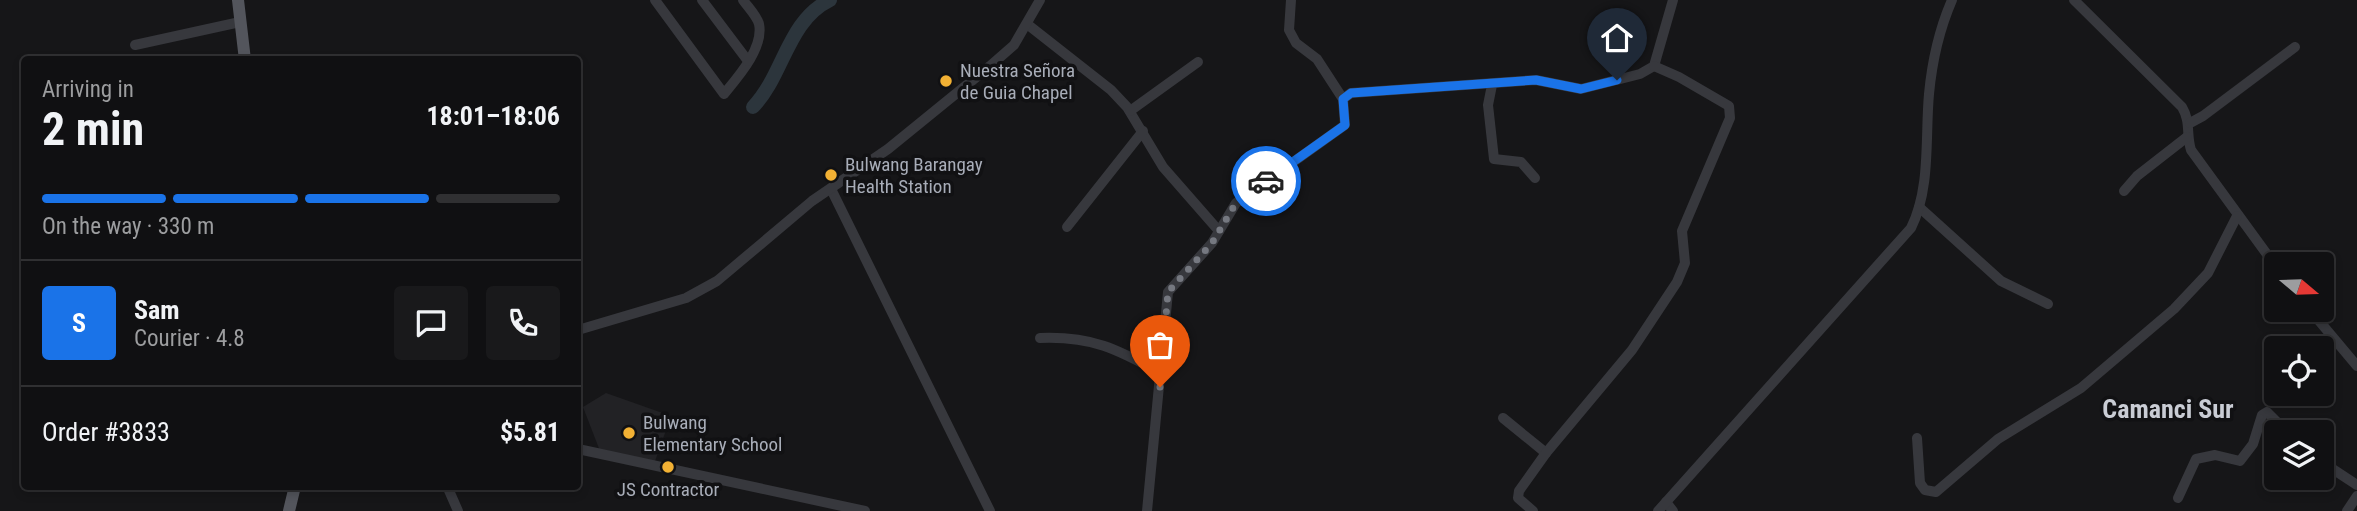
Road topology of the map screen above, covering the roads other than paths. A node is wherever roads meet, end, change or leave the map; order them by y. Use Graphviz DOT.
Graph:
graph roads {
  1 [pos="238,0"];
  2 [pos="655,0"];
  3 [pos="702,0"];
  4 [pos="743,0"];
  5 [pos="1040,0"];
  6 [pos="1291,0"];
  7 [pos="1673,0"];
  8 [pos="1952,0"];
  9 [pos="2074,0"];
  10 [pos="240,22"];
  11 [pos="1027,24"];
  12 [pos="135,45"];
  13 [pos="2295,47"];
  14 [pos="244,56"];
  15 [pos="748,61"];
  16 [pos="1198,62"];
  17 [pos="1654,66"];
  18 [pos="1492,85"];
  19 [pos="1343,99"];
  20 [pos="1130,111"];
  21 [pos="2190,123"];
  22 [pos="1143,131"];
  23 [pos="2187,137"];
  24 [pos="1535,178"];
  25 [pos="831,189"];
  26 [pos="2124,191"];
  27 [pos="1919,207"];
  28 [pos="2237,215"];
  29 [pos="1068,227"];
  30 [pos="1219,232"];
  31 [pos="2265,252"];
  32 [pos="2048,304"];
  33 [pos="2320,322"];
  34 [pos="581,329"];
  35 [pos="1040,338"];
  36 [pos="2357,366"];
  37 [pos="1161,373"];
  38 [pos="1503,418"];
  39 [pos="2277,420"];
  40 [pos="1917,438"];
  41 [pos="581,450"];
  42 [pos="1546,453"];
  43 [pos="2334,470"];
  44 [pos="2357,485"];
  45 [pos="294,490"];
  46 [pos="449,490"];
  47 [pos="2357,496"];
  48 [pos="2178,498"];
  49 [pos="1670,507"];
  50 [pos="289,511"];
  51 [pos="458,511"];
  52 [pos="865,511"];
  53 [pos="990,511"];
  54 [pos="1147,511"];
  55 [pos="1533,511"];
  56 [pos="1658,511"];
  57 [pos="2347,511"];
  1 -- 10 [label="main road"];
  2 -- 15 [label="street"];
  3 -- 15 [label="street"];
  4 -- 15 [label="street"];
  5 -- 11 [label="street"];
  6 -- 19 [label="street"];
  7 -- 17 [label="street"];
  8 -- 27 [label="street"];
  9 -- 21 [label="street"];
  10 -- 12 [label="street"];
  10 -- 14 [label="main road"];
  11 -- 20 [label="street"];
  11 -- 25 [label="street"];
  13 -- 21 [label="street"];
  16 -- 20 [label="street"];
  17 -- 18 [label="street"];
  17 -- 42 [label="street"];
  18 -- 19 [label="street"];
  18 -- 24 [label="street"];
  19 -- 30 [label="street"];
  20 -- 22 [label="street"];
  21 -- 23 [label="street"];
  22 -- 29 [label="street"];
  22 -- 30 [label="street"];
  23 -- 26 [label="street"];
  23 -- 28 [label="street"];
  25 -- 34 [label="street"];
  25 -- 53 [label="street"];
  27 -- 32 [label="street"];
  27 -- 49 [label="street"];
  28 -- 31 [label="street"];
  28 -- 40 [label="street"];
  30 -- 37 [label="street"];
  33 -- 36 [label="street"];
  35 -- 37 [label="street"];
  37 -- 54 [label="street"];
  38 -- 42 [label="street"];
  39 -- 48 [label="street"];
  41 -- 52 [label="street"];
  42 -- 55 [label="street"];
  43 -- 44 [label="street"];
  45 -- 50 [label="main road"];
  46 -- 51 [label="street"];
  47 -- 57 [label="street"];
  49 -- 56 [label="street"];
}
